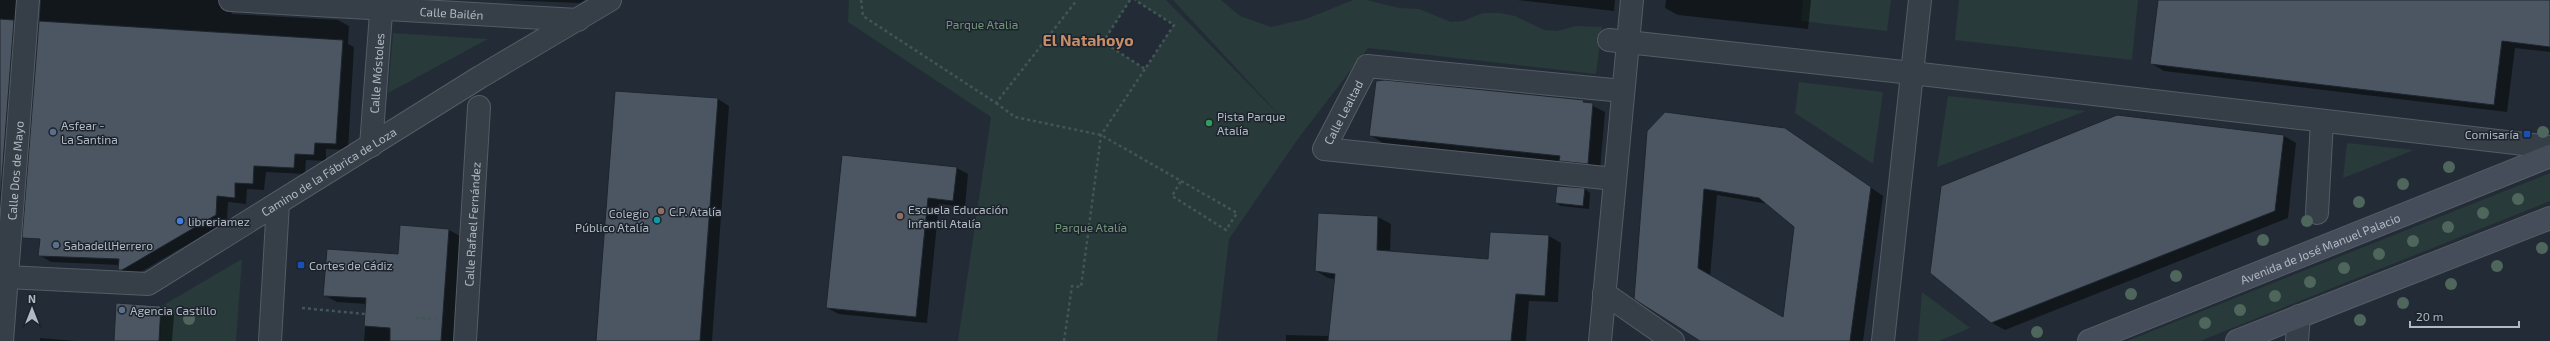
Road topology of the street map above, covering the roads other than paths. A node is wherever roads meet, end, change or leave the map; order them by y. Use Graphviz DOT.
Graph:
graph roads {
  1 [pos="28,0"];
  2 [pos="230,0"];
  3 [pos="610,0"];
  4 [pos="1632,0"];
  5 [pos="1920,0"];
  6 [pos="381,4"];
  7 [pos="578,20"];
  8 [pos="1618,42"];
  9 [pos="1912,73"];
  10 [pos="1623,91"];
  11 [pos="479,107"];
  12 [pos="2322,121"];
  13 [pos="371,146"];
  14 [pos="2550,148"];
  15 [pos="2550,156"];
  16 [pos="1614,179"];
  17 [pos="278,203"];
  18 [pos="2317,213"];
  19 [pos="2550,218"];
  20 [pos="3,275"];
  21 [pos="1604,293"];
  22 [pos="2299,316"];
  23 [pos="2,341"];
  24 [pos="270,341"];
  25 [pos="465,341"];
  26 [pos="1600,341"];
  27 [pos="1673,341"];
  28 [pos="1883,341"];
  29 [pos="2089,341"];
  30 [pos="2237,341"];
  31 [pos="2297,341"];
  1 -- 20 [label="street, Calle Dos de Mayo"];
  2 -- 6 [label="street, Calle Bailén"];
  3 -- 7 [label="street, Camino de la Fábrica de Loza"];
  4 -- 8 [label="street"];
  5 -- 9 [label="street"];
  6 -- 7 [label="street, Calle Bailén"];
  6 -- 13 [label="street, Calle Móstoles"];
  7 -- 13 [label="street, Camino de la Fábrica de Loza"];
  8 -- 9 [label="street"];
  8 -- 10 [label="street"];
  9 -- 12 [label="street"];
  9 -- 28 [label="street"];
  10 -- 16 [label="street"];
  10 -- 16 [label="street, Calle Lealtad"];
  11 -- 25 [label="street, Calle Rafael Fernández"];
  12 -- 14 [label="street"];
  12 -- 18 [label="street"];
  13 -- 17 [label="street, Camino de la Fábrica de Loza"];
  15 -- 29 [label="main road, Avenida de José Manuel Palacio"];
  16 -- 21 [label="street"];
  17 -- 20 [label="street, Camino de la Fábrica de Loza"];
  17 -- 24 [label="street"];
  19 -- 22 [label="main road"];
  20 -- 23 [label="street, Calle Dos de Mayo"];
  21 -- 26 [label="street"];
  21 -- 27 [label="street"];
  22 -- 30 [label="main road"];
  22 -- 31 [label="street"];
}
